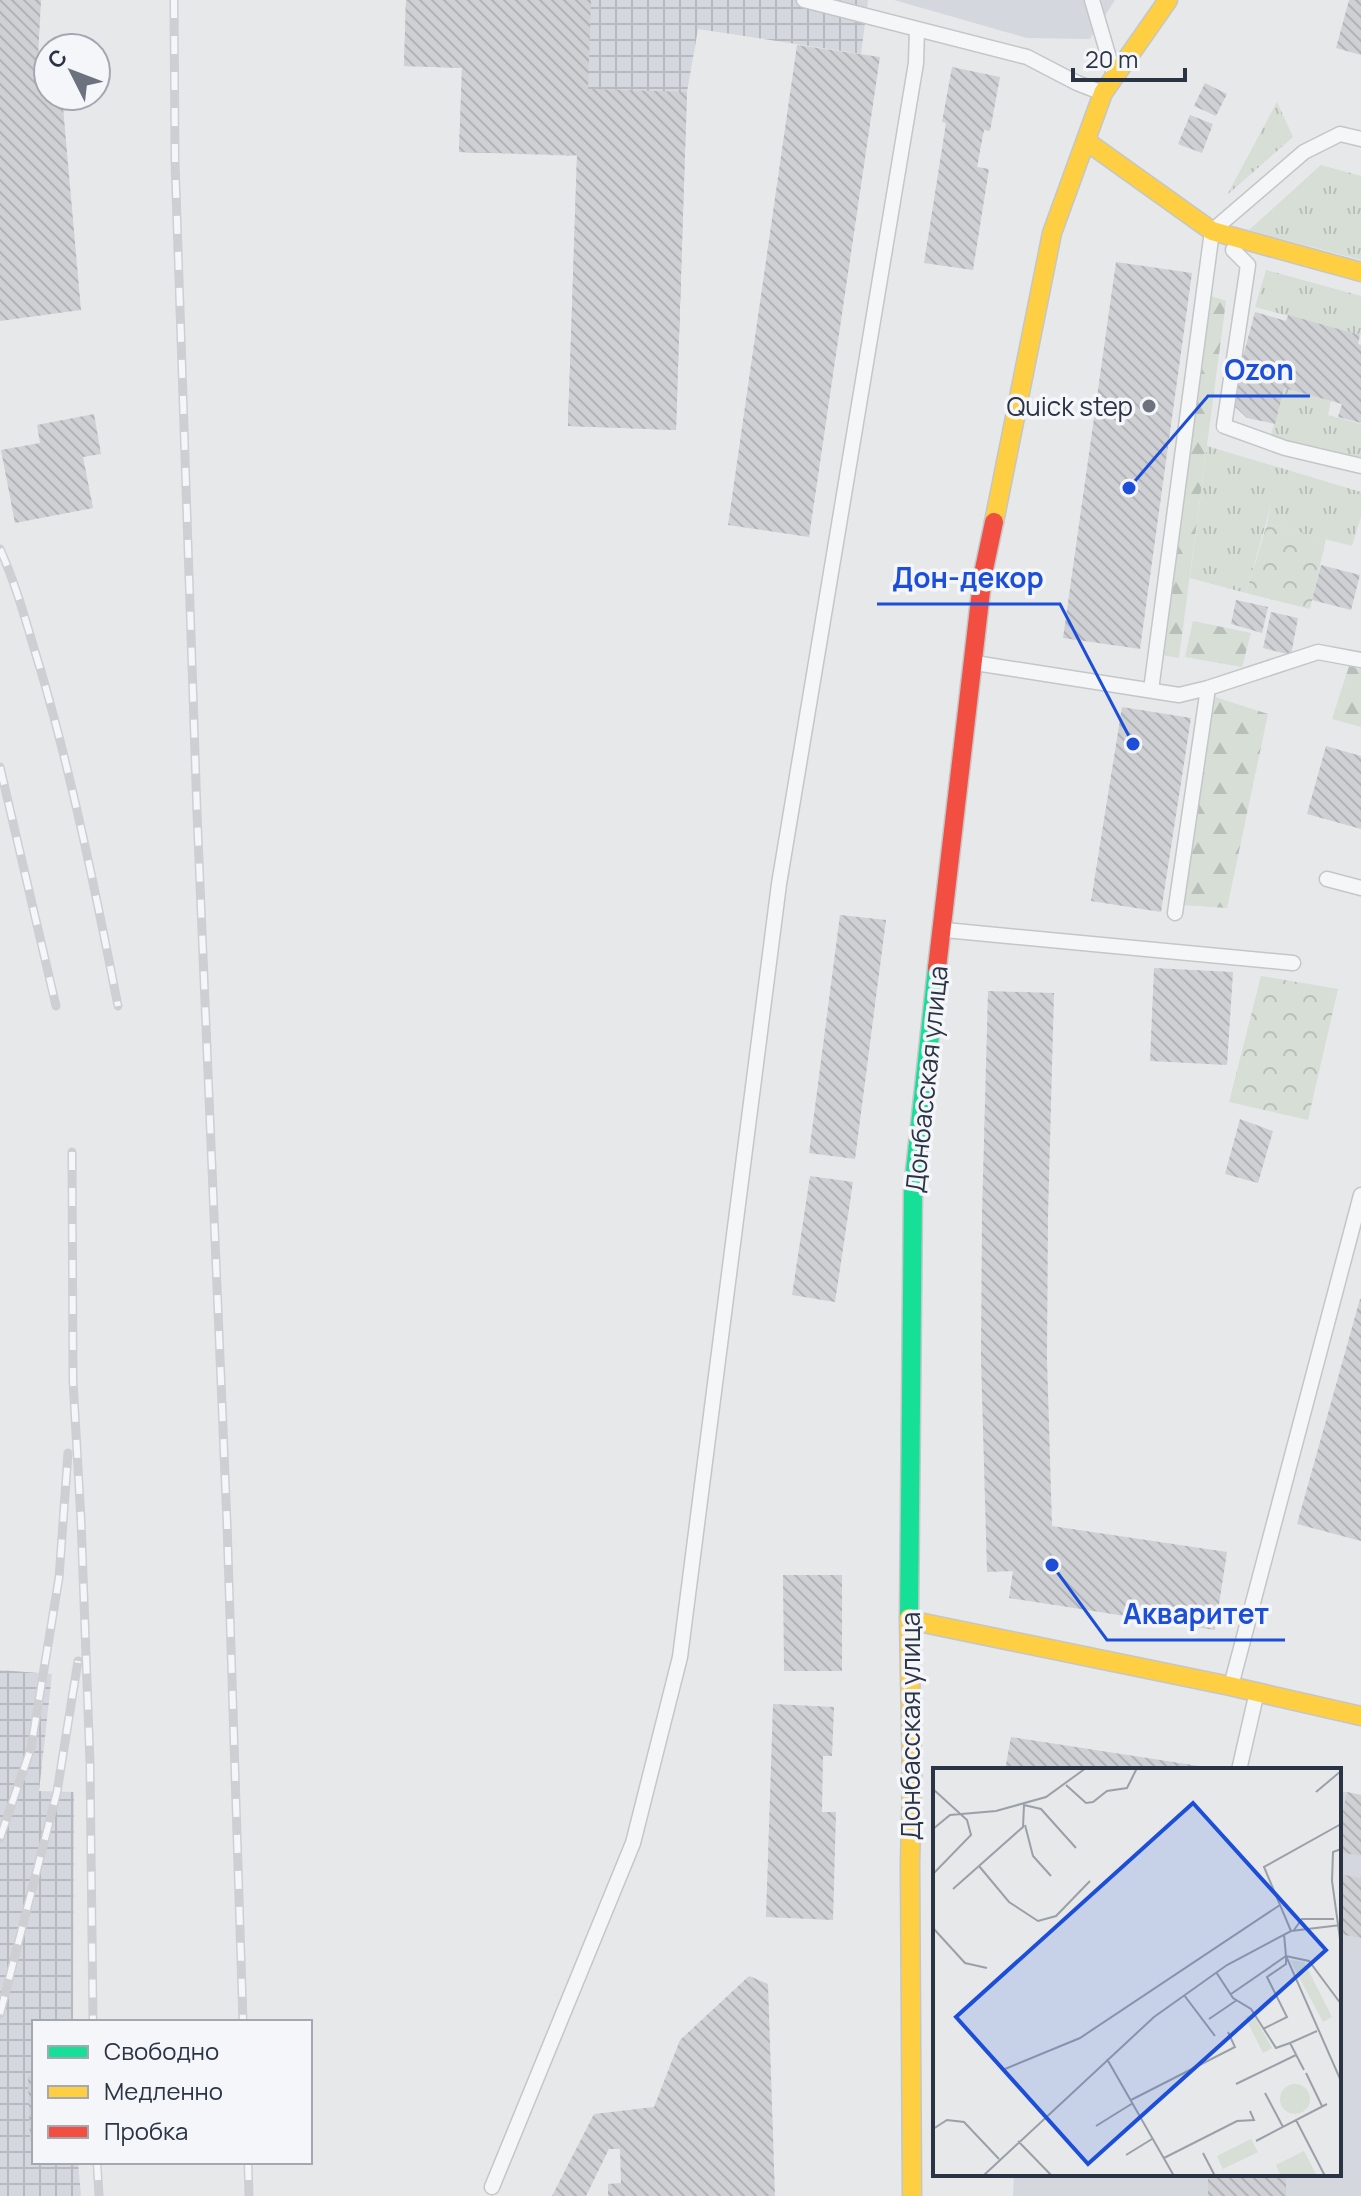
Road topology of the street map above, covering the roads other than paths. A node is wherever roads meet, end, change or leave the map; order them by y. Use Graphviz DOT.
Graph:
graph roads {
  1 [pos="804,0"];
  2 [pos="1092,0"];
  3 [pos="1168,0"];
  4 [pos="917,29"];
  5 [pos="1115,76"];
  6 [pos="1103,93"];
  7 [pos="1361,139"];
  8 [pos="1086,141"];
  9 [pos="1212,231"];
  10 [pos="1361,272"];
  11 [pos="1361,466"];
  12 [pos="1361,660"];
  13 [pos="973,663"];
  14 [pos="1208,688"];
  15 [pos="1151,690"];
  16 [pos="1327,879"];
  17 [pos="1361,888"];
  18 [pos="1175,913"];
  19 [pos="941,930"];
  20 [pos="1293,963"];
  21 [pos="1361,1195"];
  22 [pos="909,1620"];
  23 [pos="1230,1686"];
  24 [pos="1257,1692"];
  25 [pos="1361,1716"];
  26 [pos="1239,1768"];
  27 [pos="492,2187"];
  28 [pos="912,2196"];
  1 -- 4 [label="lane"];
  2 -- 5 [label="lane"];
  3 -- 5 [label="street, Донбасская улица"];
  4 -- 6 [label="lane"];
  4 -- 27 [label="lane"];
  5 -- 6 [label="street, Донбасская улица"];
  6 -- 8 [label="street, Донбасская улица"];
  7 -- 9 [label="lane"];
  8 -- 9 [label="street"];
  8 -- 13 [label="street, Донбасская улица"];
  9 -- 10 [label="street"];
  9 -- 11 [label="lane"];
  9 -- 15 [label="lane"];
  12 -- 14 [label="lane"];
  13 -- 15 [label="lane"];
  13 -- 19 [label="street, Донбасская улица"];
  14 -- 15 [label="lane"];
  14 -- 18 [label="lane"];
  16 -- 17 [label="lane"];
  19 -- 20 [label="lane"];
  19 -- 22 [label="street, Донбасская улица"];
  21 -- 23 [label="lane"];
  22 -- 23 [label="street"];
  22 -- 28 [label="street, Донбасская улица"];
  23 -- 24 [label="street"];
  24 -- 25 [label="street"];
  24 -- 26 [label="lane"];
}
